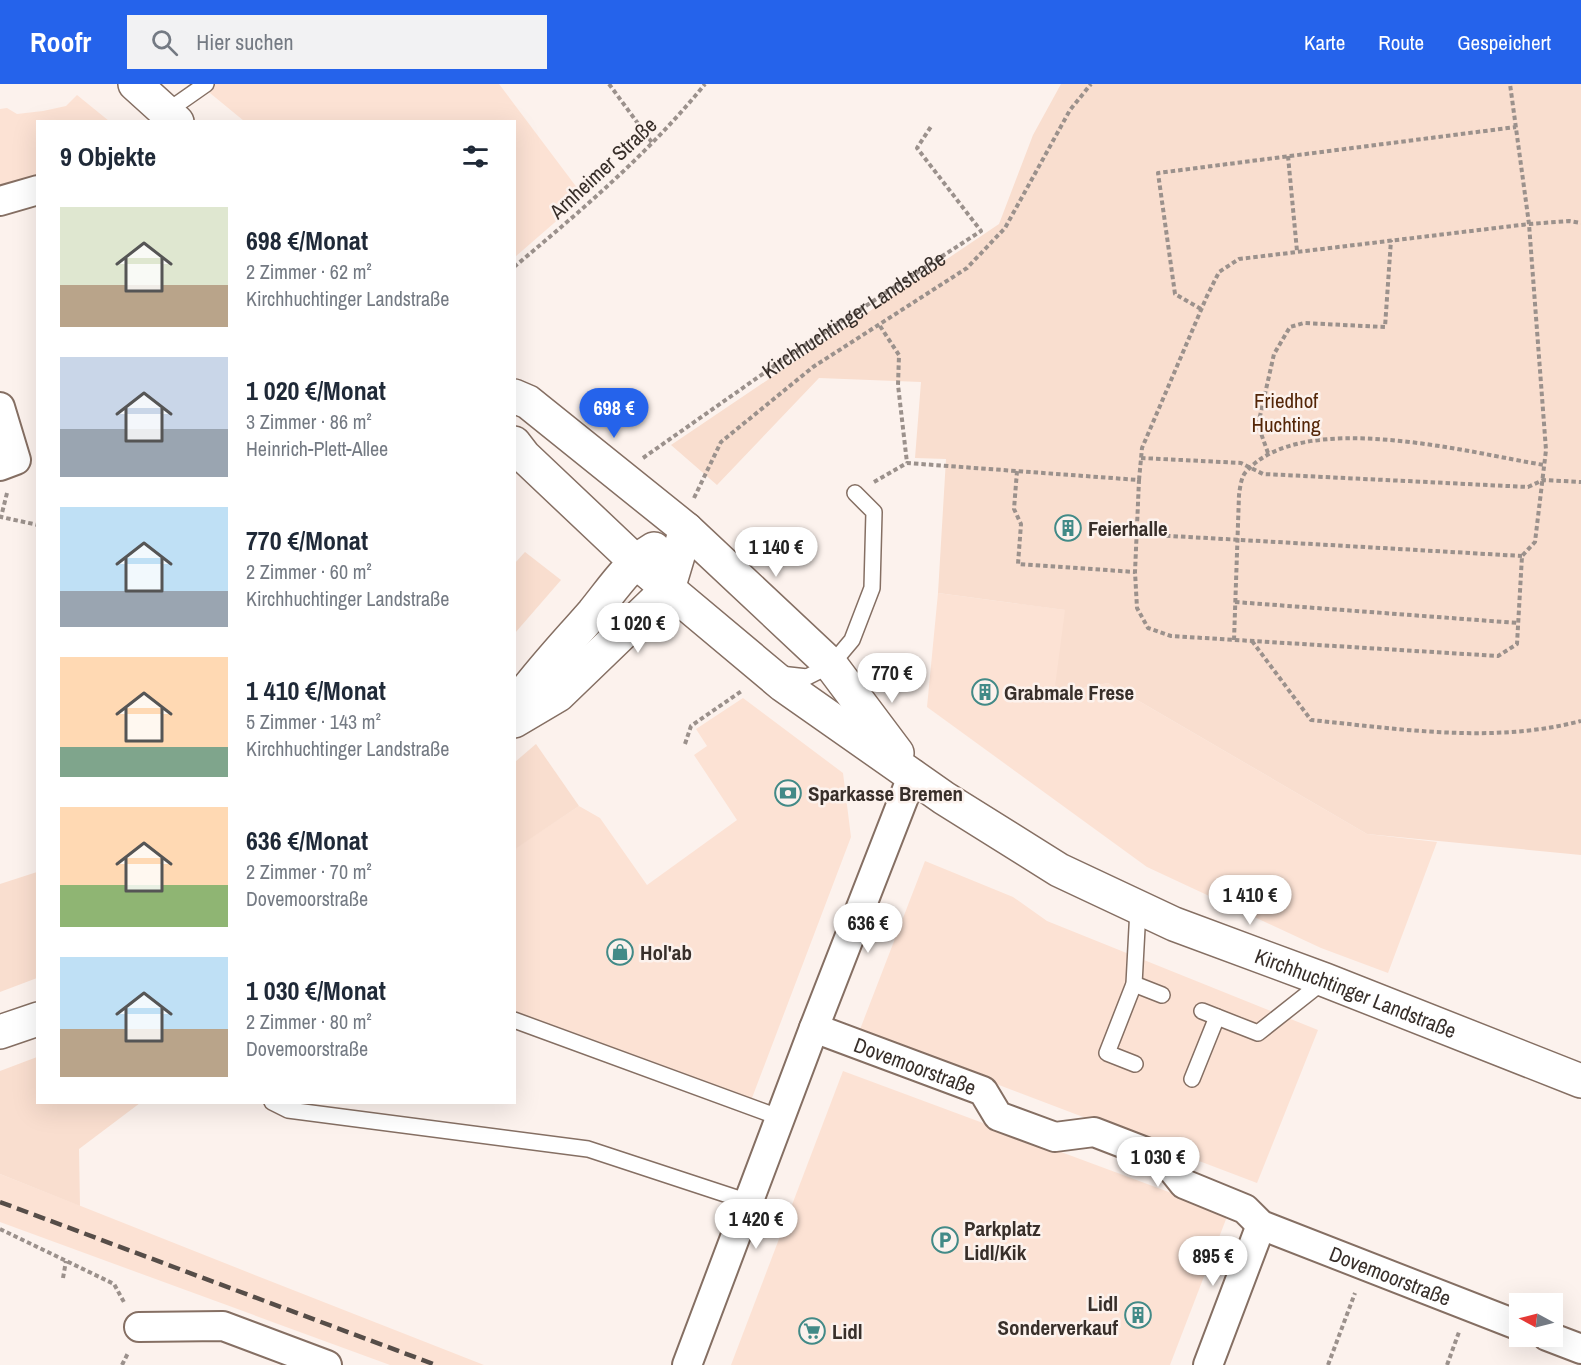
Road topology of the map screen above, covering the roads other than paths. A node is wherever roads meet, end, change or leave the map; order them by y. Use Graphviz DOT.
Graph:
graph roads {
  1 [pos="135,84"];
  2 [pos="206,84"];
  3 [pos="166,118"];
  4 [pos="36,191"];
  5 [pos="0,201"];
  6 [pos="516,397"];
  7 [pos="0,406"];
  8 [pos="516,446"];
  9 [pos="8,463"];
  10 [pos="855,493"];
  11 [pos="686,530"];
  12 [pos="635,561"];
  13 [pos="668,589"];
  14 [pos="831,665"];
  15 [pos="768,673"];
  16 [pos="516,704"];
  17 [pos="839,711"];
  18 [pos="516,720"];
  19 [pos="913,774"];
  20 [pos="1138,909"];
  21 [pos="1325,980"];
  22 [pos="1134,984"];
  23 [pos="1162,995"];
  24 [pos="1202,1011"];
  25 [pos="1217,1017"];
  26 [pos="36,1020"];
  27 [pos="516,1021"];
  28 [pos="814,1028"];
  29 [pos="0,1032"];
  30 [pos="1135,1064"];
  31 [pos="1192,1079"];
  32 [pos="1581,1081"];
  33 [pos="276,1104"];
  34 [pos="781,1118"];
  35 [pos="749,1202"];
  36 [pos="1261,1225"];
  37 [pos="1509,1322"];
  38 [pos="139,1327"];
  39 [pos="1563,1342"];
  40 [pos="1581,1349"];
  41 [pos="327,1365"];
  42 [pos="687,1365"];
  43 [pos="1208,1365"];
  1 -- 3 [label="main road"];
  2 -- 3 [label="lane"];
  4 -- 5 [label="street"];
  6 -- 11 [label="main road, Kirchhuchtinger Landstraße"];
  7 -- 9 [label="street"];
  8 -- 12 [label="main road, Kirchhuchtinger Landstraße"];
  10 -- 14 [label="lane"];
  11 -- 12 [label="main road"];
  11 -- 13 [label="main road"];
  11 -- 14 [label="main road, Kirchhuchtinger Landstraße"];
  12 -- 13 [label="main road, Kirchhuchtinger Landstraße"];
  12 -- 16 [label="main road"];
  13 -- 15 [label="main road, Kirchhuchtinger Landstraße"];
  13 -- 18 [label="main road"];
  14 -- 15 [label="lane"];
  14 -- 17 [label="lane"];
  14 -- 19 [label="main road, Kirchhuchtinger Landstraße"];
  15 -- 17 [label="main road, Kirchhuchtinger Landstraße"];
  17 -- 19 [label="main road, Kirchhuchtinger Landstraße"];
  19 -- 20 [label="main road, Kirchhuchtinger Landstraße"];
  19 -- 28 [label="street"];
  20 -- 21 [label="main road, Kirchhuchtinger Landstraße"];
  20 -- 22 [label="lane"];
  21 -- 25 [label="lane"];
  21 -- 32 [label="main road, Kirchhuchtinger Landstraße"];
  22 -- 23 [label="lane"];
  22 -- 30 [label="lane"];
  24 -- 25 [label="lane"];
  25 -- 31 [label="lane"];
  26 -- 29 [label="main road"];
  27 -- 34 [label="lane"];
  28 -- 34 [label="street"];
  28 -- 36 [label="street, Dovemoorstraße"];
  33 -- 35 [label="lane"];
  34 -- 35 [label="street"];
  35 -- 42 [label="street"];
  36 -- 37 [label="street, Dovemoorstraße"];
  36 -- 43 [label="street"];
  38 -- 41 [label="street"];
  39 -- 40 [label="street"];
}
